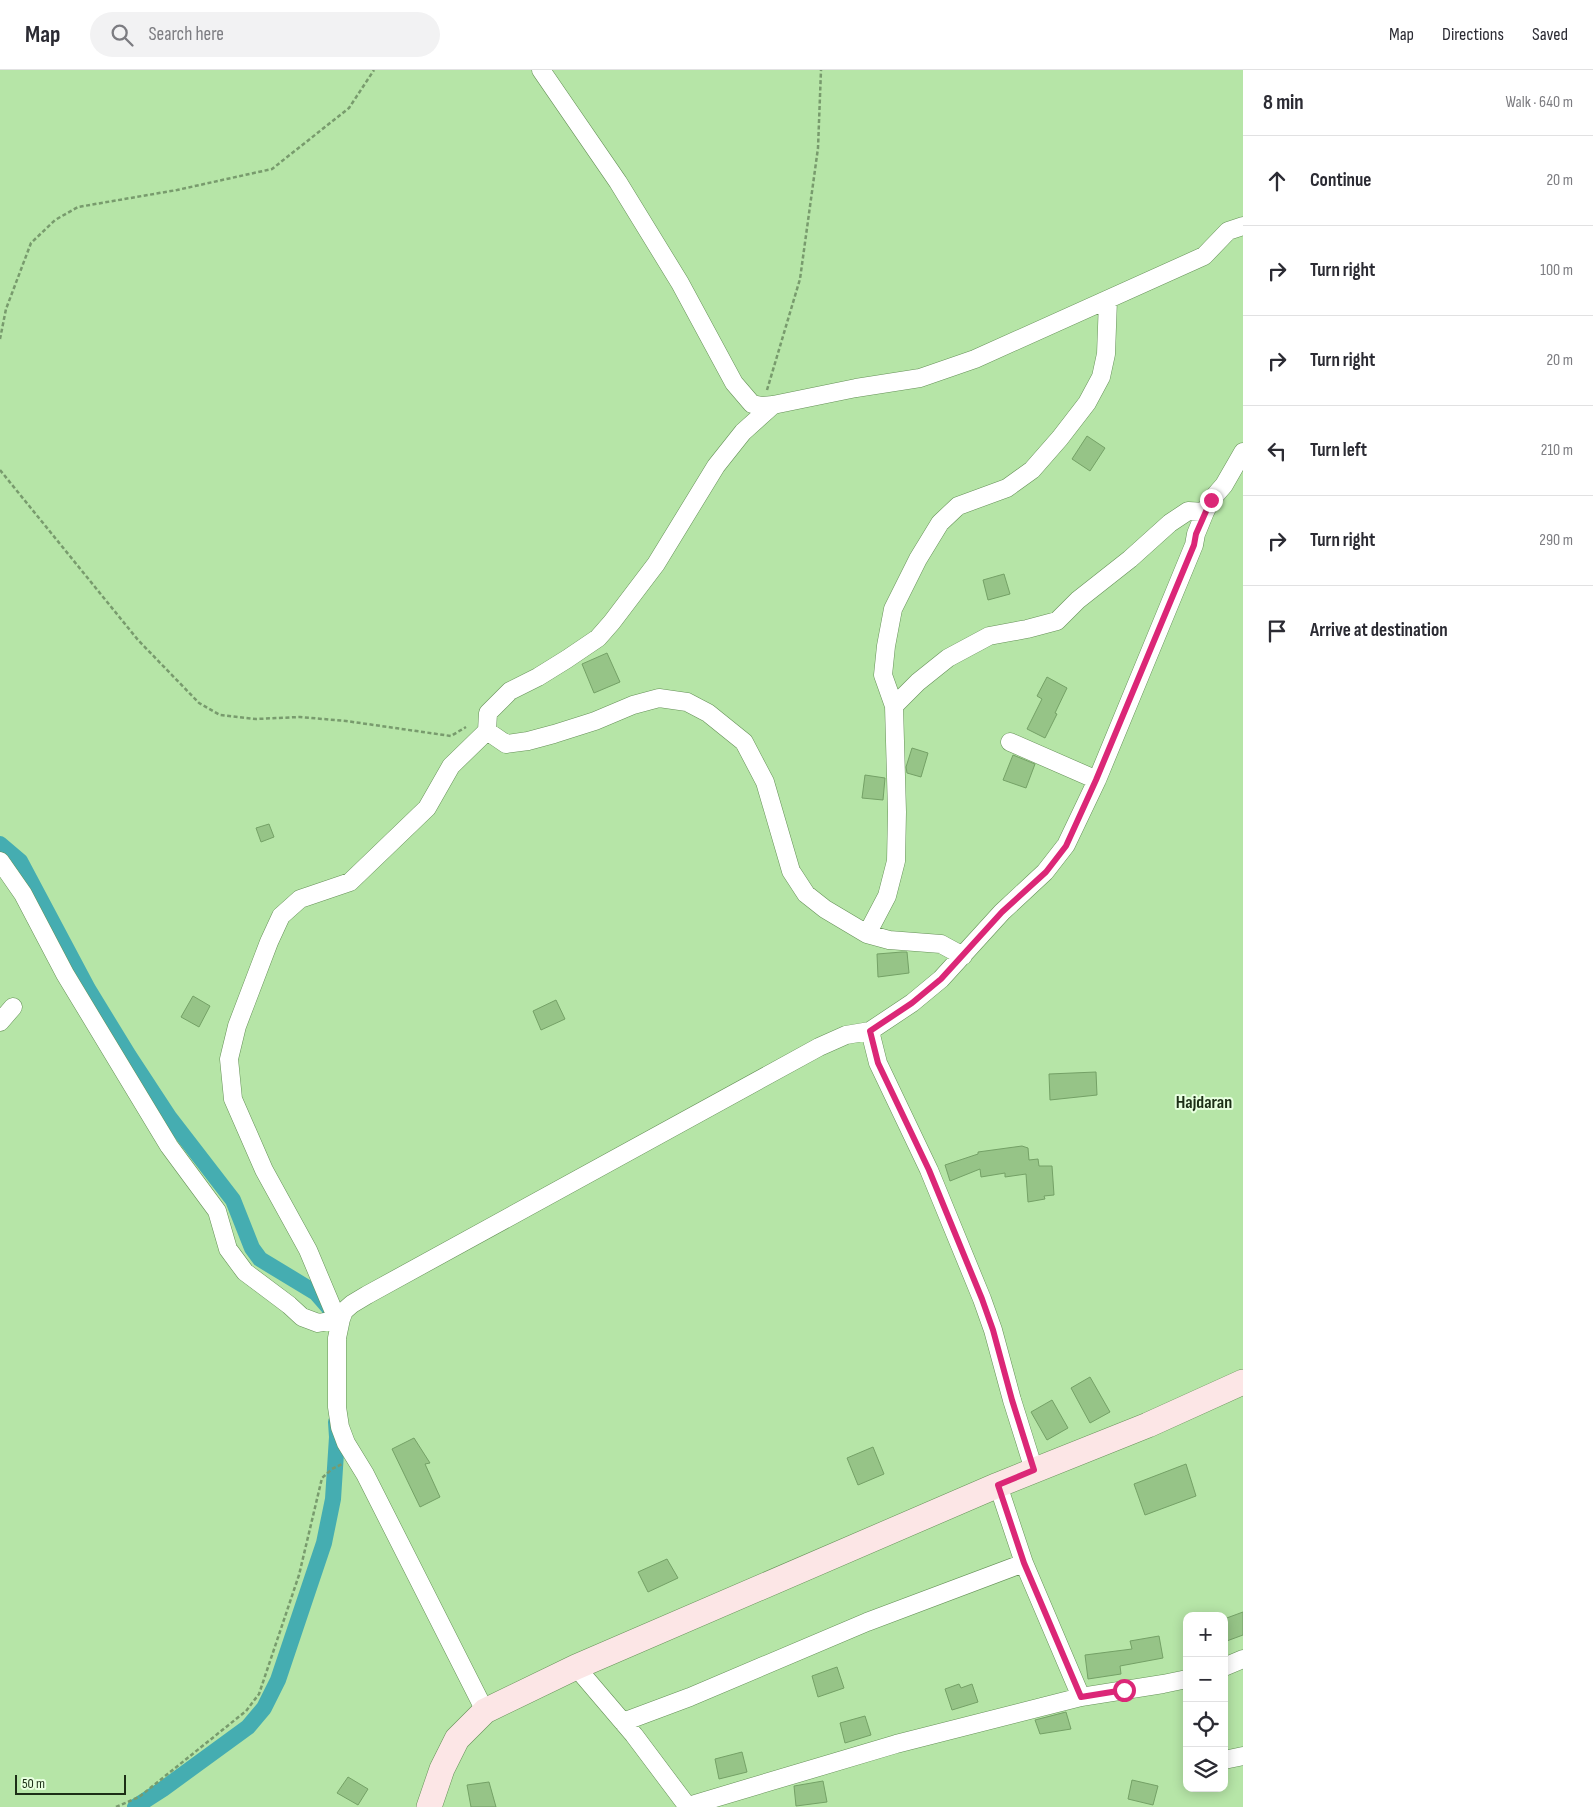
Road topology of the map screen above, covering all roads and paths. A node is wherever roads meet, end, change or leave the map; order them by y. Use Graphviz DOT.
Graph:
graph roads {
  1 [pos="374,70"];
  2 [pos="540,70"];
  3 [pos="821,70"];
  4 [pos="1243,226"];
  5 [pos="1108,300"];
  6 [pos="0,339"];
  7 [pos="767,405"];
  8 [pos="1243,452"];
  9 [pos="0,470"];
  10 [pos="1205,512"];
  11 [pos="894,706"];
  12 [pos="488,713"];
  13 [pos="487,731"];
  14 [pos="1010,742"];
  15 [pos="1096,780"];
  16 [pos="0,861"];
  17 [pos="867,934"];
  18 [pos="963,956"];
  19 [pos="13,1007"];
  20 [pos="0,1022"];
  21 [pos="870,1031"];
  22 [pos="332,1320"];
  23 [pos="1243,1382"];
  24 [pos="342,1464"];
  25 [pos="1034,1470"];
  26 [pos="998,1485"];
  27 [pos="1024,1563"];
  28 [pos="1243,1659"];
  29 [pos="1228,1665"];
  30 [pos="576,1667"];
  31 [pos="1183,1680"];
  32 [pos="1081,1697"];
  33 [pos="485,1711"];
  34 [pos="623,1722"];
  35 [pos="1243,1756"];
  36 [pos="1228,1759"];
  37 [pos="116,1807"];
  38 [pos="429,1807"];
  39 [pos="688,1807"];
  1 -- 6 [label="path"];
  2 -- 7 [label="street"];
  3 -- 7 [label="path"];
  4 -- 5 [label="street"];
  5 -- 7 [label="street"];
  5 -- 11 [label="street"];
  7 -- 12 [label="street"];
  8 -- 10 [label="street"];
  9 -- 12 [label="path"];
  10 -- 11 [label="street"];
  10 -- 15 [label="street"];
  11 -- 17 [label="street"];
  12 -- 13 [label="street"];
  13 -- 17 [label="street"];
  13 -- 22 [label="street"];
  14 -- 15 [label="street"];
  15 -- 18 [label="street"];
  16 -- 22 [label="street"];
  17 -- 18 [label="street"];
  18 -- 21 [label="street"];
  19 -- 20 [label="street"];
  21 -- 22 [label="street"];
  21 -- 25 [label="street"];
  22 -- 33 [label="street"];
  23 -- 25 [label="main road"];
  24 -- 37 [label="path"];
  25 -- 26 [label="main road"];
  26 -- 27 [label="street"];
  26 -- 30 [label="main road"];
  27 -- 32 [label="street"];
  27 -- 34 [label="street"];
  28 -- 29 [label="street"];
  30 -- 33 [label="main road"];
  30 -- 34 [label="street"];
  31 -- 32 [label="street"];
  32 -- 39 [label="street"];
  33 -- 38 [label="main road"];
  34 -- 39 [label="street"];
  35 -- 36 [label="street"];
}
